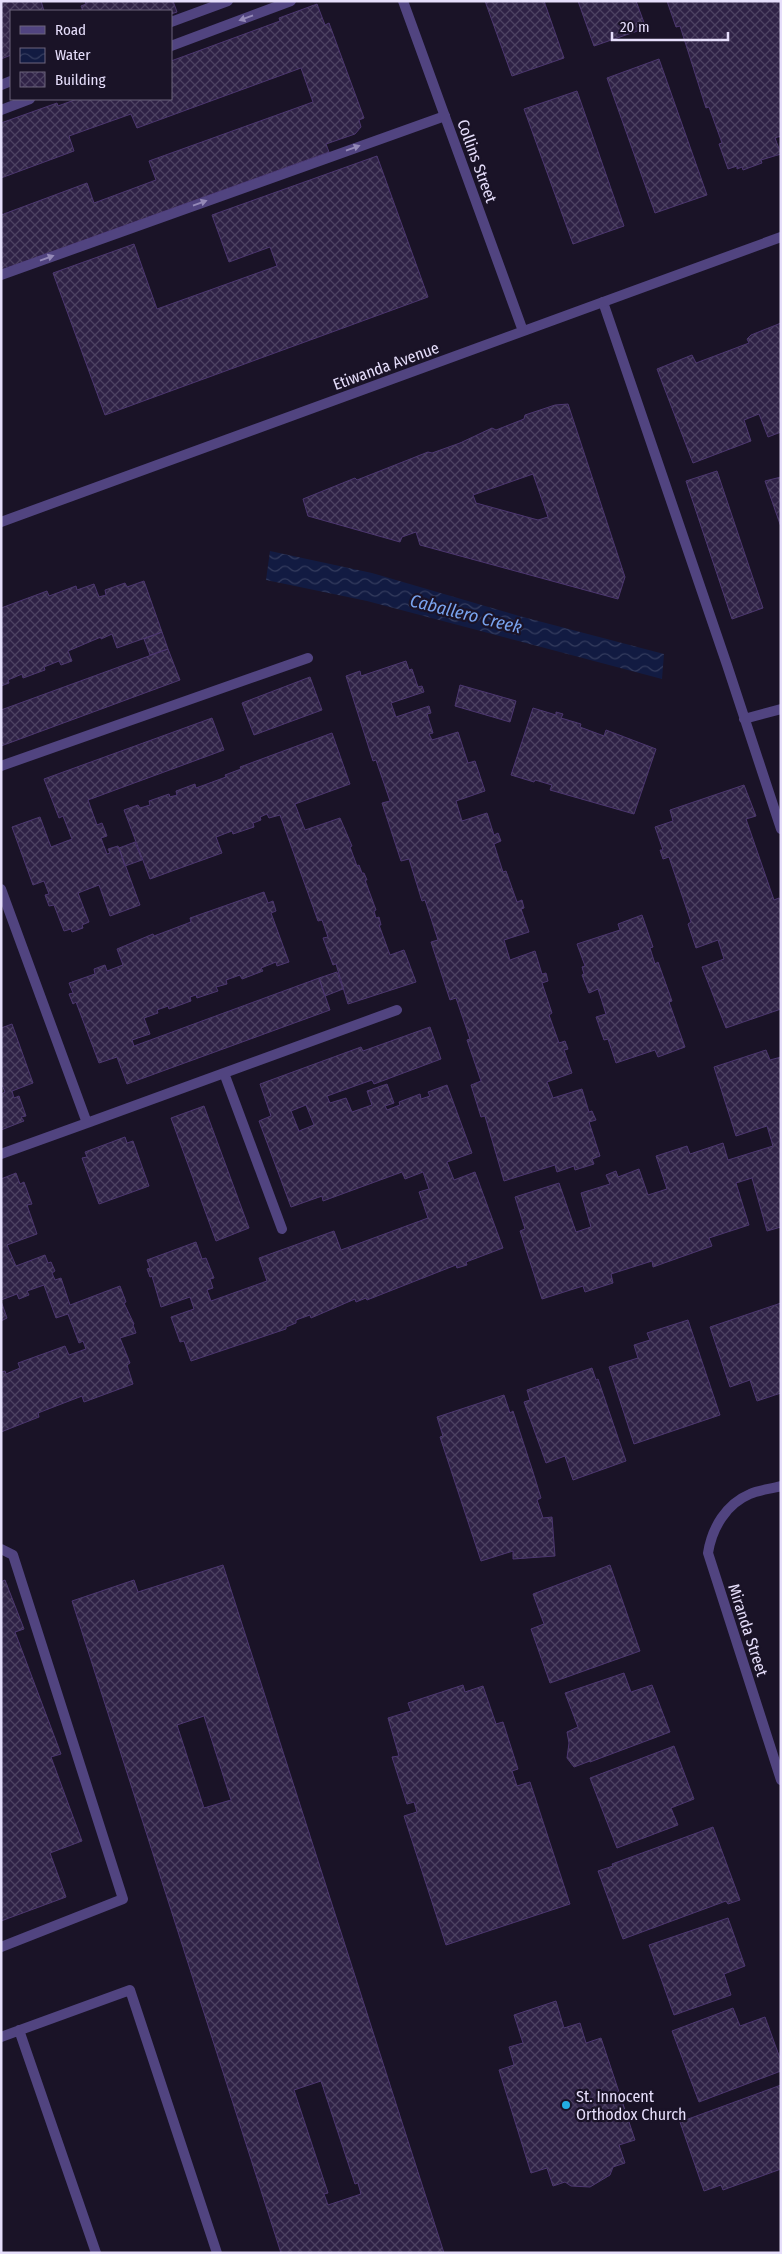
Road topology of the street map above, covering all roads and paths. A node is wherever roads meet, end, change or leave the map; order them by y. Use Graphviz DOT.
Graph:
graph roads {
  1 [pos="228,1"];
  2 [pos="291,1"];
  3 [pos="403,1"];
  4 [pos="172,22"];
  5 [pos="172,46"];
  6 [pos="27,100"];
  7 [pos="1,110"];
  8 [pos="445,116"];
  9 [pos="781,237"];
  10 [pos="1,275"];
  11 [pos="603,302"];
  12 [pos="523,331"];
  13 [pos="1,522"];
  14 [pos="308,658"];
  15 [pos="781,709"];
  16 [pos="744,720"];
  17 [pos="1,766"];
  18 [pos="781,829"];
  19 [pos="1,889"];
  20 [pos="397,1010"];
  21 [pos="224,1073"];
  22 [pos="87,1123"];
  23 [pos="1,1154"];
  24 [pos="282,1229"];
  25 [pos="781,1486"];
  26 [pos="1,1549"];
  27 [pos="781,1780"];
  28 [pos="1,1947"];
  29 [pos="19,2030"];
  30 [pos="1,2037"];
  31 [pos="96,2253"];
  32 [pos="217,2253"];
  1 -- 4 [label="street"];
  2 -- 5 [label="street, one-way"];
  3 -- 8 [label="street, Collins Street"];
  6 -- 7 [label="street"];
  10 -- 8 [label="street, one-way"];
  8 -- 12 [label="street, Collins Street"];
  9 -- 11 [label="street, Etiwanda Avenue"];
  11 -- 12 [label="street, Etiwanda Avenue"];
  11 -- 16 [label="street"];
  12 -- 13 [label="street, Etiwanda Avenue"];
  14 -- 17 [label="street"];
  15 -- 16 [label="street"];
  16 -- 18 [label="street"];
  19 -- 22 [label="street"];
  20 -- 21 [label="street"];
  21 -- 22 [label="street"];
  21 -- 24 [label="street"];
  22 -- 23 [label="street"];
  25 -- 27 [label="street, Miranda Street"];
  26 -- 28 [label="street"];
  29 -- 30 [label="street"];
  29 -- 31 [label="street"];
  29 -- 32 [label="street"];
}
